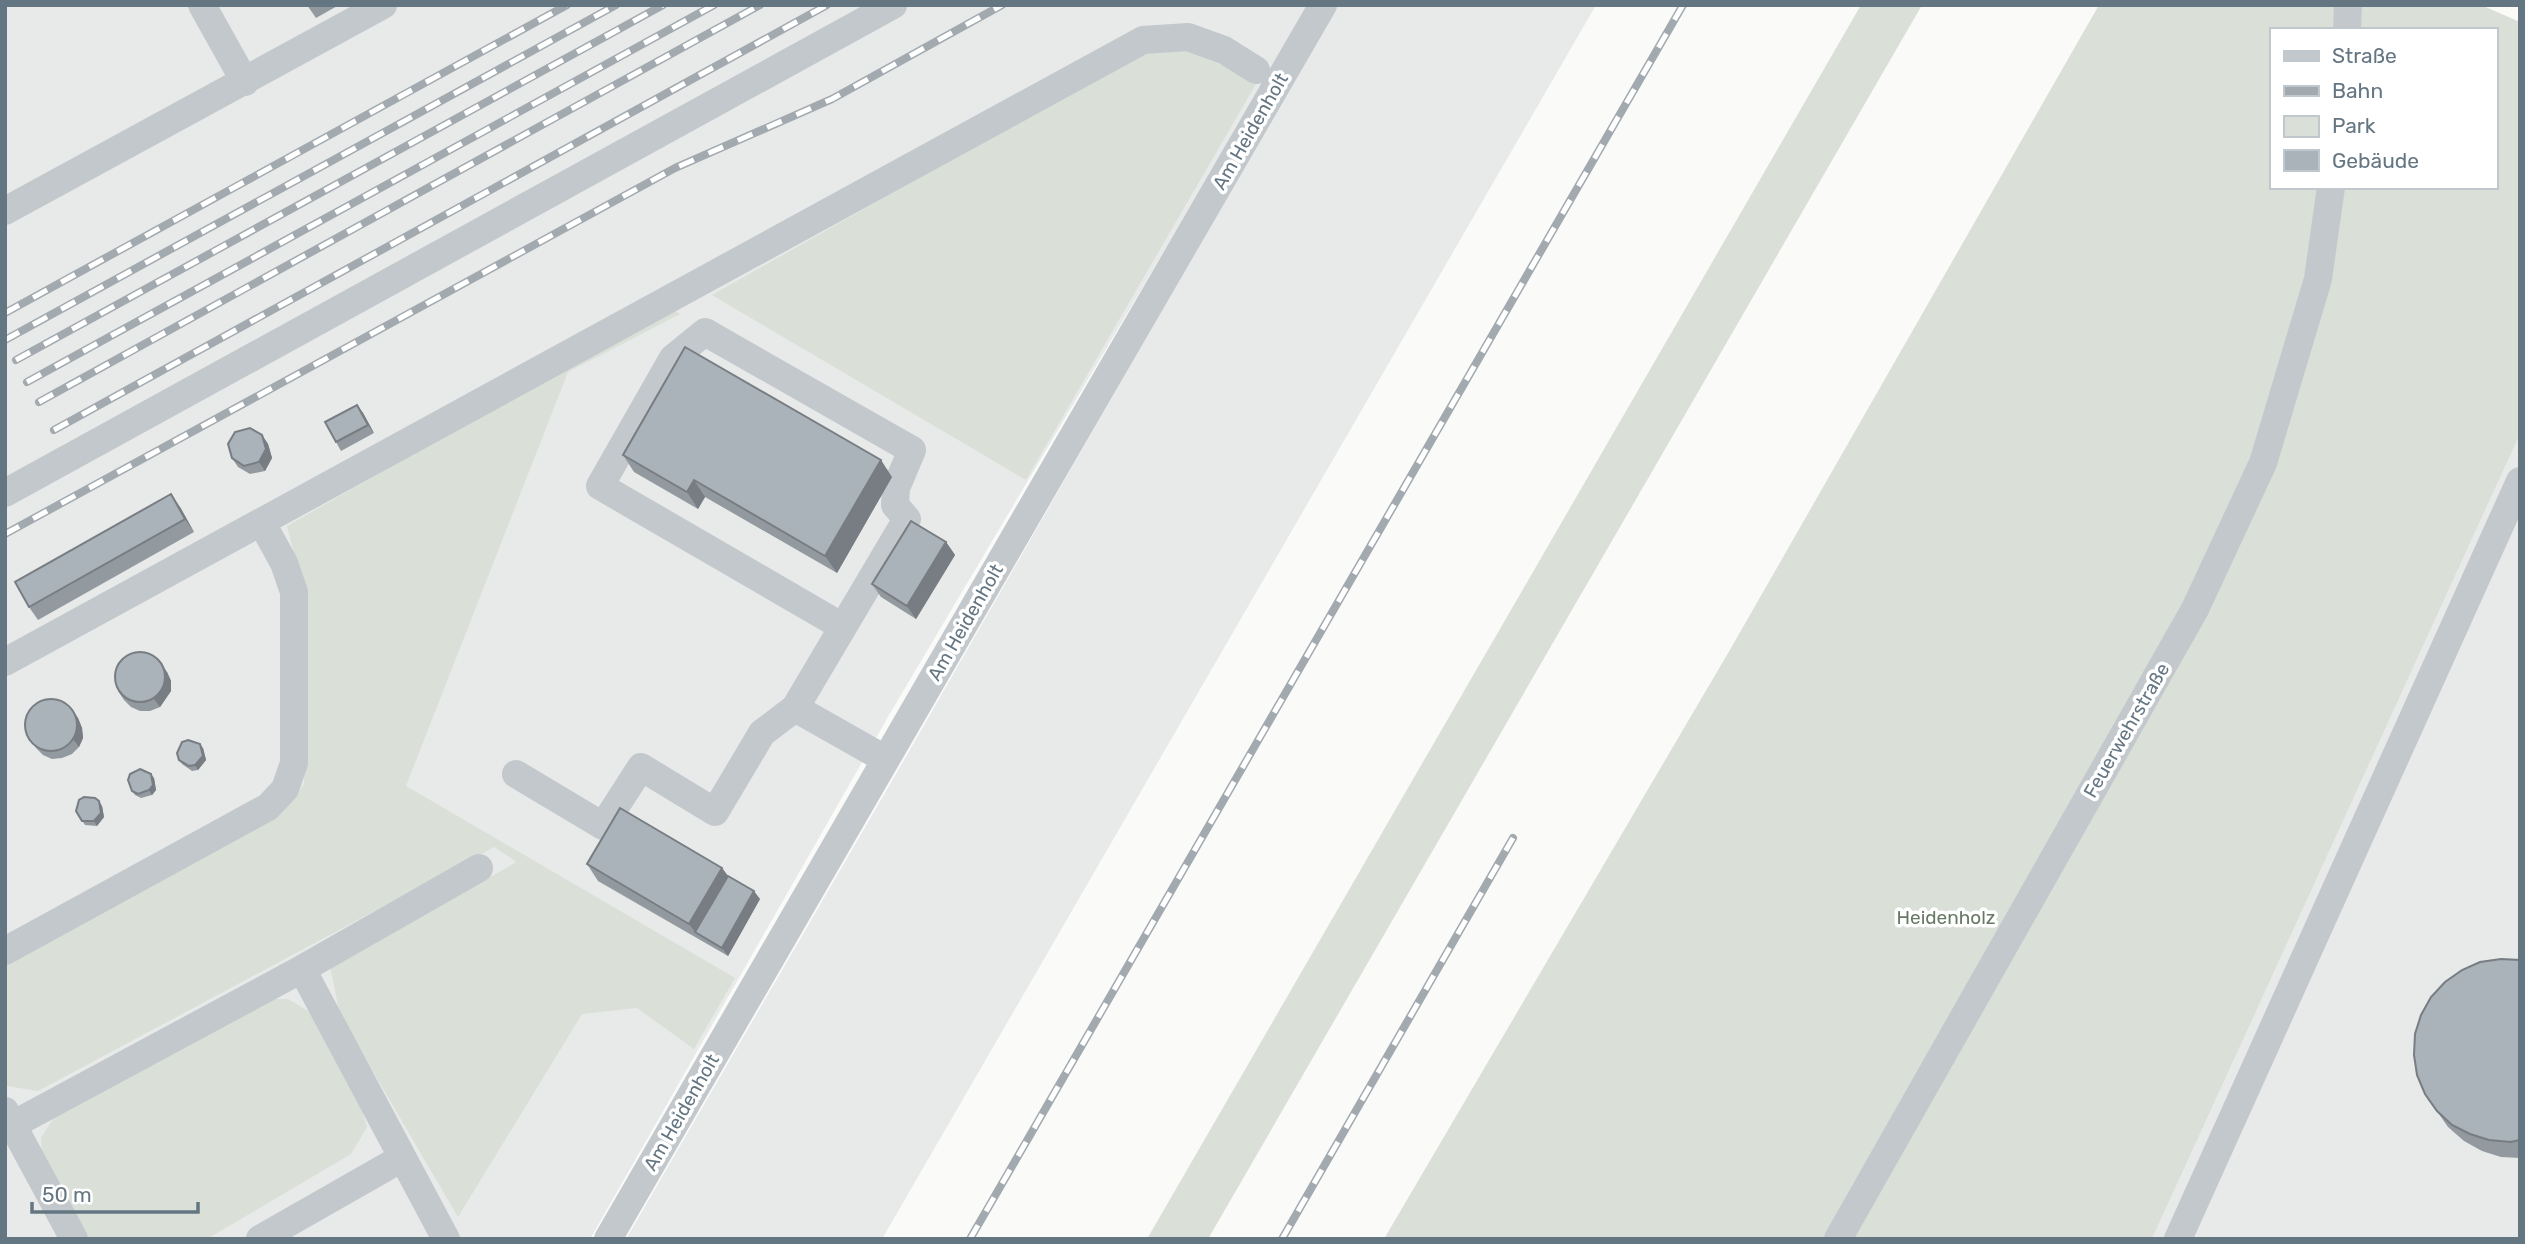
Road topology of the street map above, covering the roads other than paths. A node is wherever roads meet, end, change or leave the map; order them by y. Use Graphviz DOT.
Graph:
graph roads {
  1 [pos="202,5"];
  2 [pos="383,5"];
  3 [pos="893,5"];
  4 [pos="1323,5"];
  5 [pos="2348,5"];
  6 [pos="2347,28"];
  7 [pos="1256,70"];
  8 [pos="245,82"];
  9 [pos="2331,189"];
  10 [pos="5,211"];
  11 [pos="2520,481"];
  12 [pos="5,494"];
  13 [pos="262,523"];
  14 [pos="843,627"];
  15 [pos="5,662"];
  16 [pos="795,708"];
  17 [pos="885,759"];
  18 [pos="516,774"];
  19 [pos="479,868"];
  20 [pos="5,951"];
  21 [pos="302,969"];
  22 [pos="8,1121"];
  23 [pos="402,1158"];
  24 [pos="74,1239"];
  25 [pos="260,1239"];
  26 [pos="446,1239"];
  27 [pos="608,1239"];
  28 [pos="1838,1239"];
  29 [pos="2178,1239"];
  1 -- 8 [label="street"];
  2 -- 8 [label="street"];
  3 -- 12 [label="street"];
  4 -- 17 [label="street, Am Heidenholt"];
  5 -- 6 [label="street"];
  7 -- 13 [label="street"];
  8 -- 10 [label="street"];
  9 -- 28 [label="street, Feuerwehrstraße"];
  11 -- 29 [label="street"];
  13 -- 15 [label="street"];
  13 -- 20 [label="street"];
  14 -- 14 [label="street"];
  14 -- 16 [label="street"];
  16 -- 17 [label="street"];
  16 -- 18 [label="street"];
  17 -- 27 [label="street, Am Heidenholt"];
  19 -- 21 [label="street"];
  21 -- 22 [label="street"];
  21 -- 23 [label="street"];
  22 -- 24 [label="street"];
  23 -- 25 [label="street"];
  23 -- 26 [label="street"];
}
